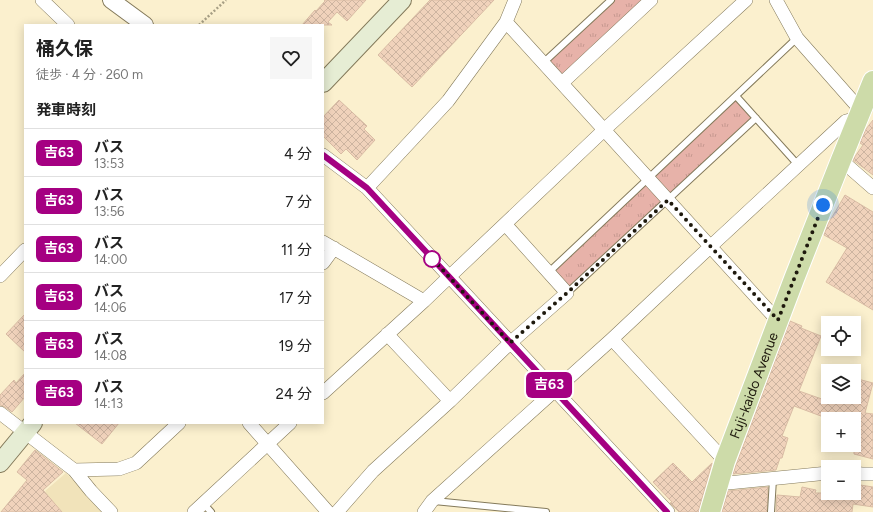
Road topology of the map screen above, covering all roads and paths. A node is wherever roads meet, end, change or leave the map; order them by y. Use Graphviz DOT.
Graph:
graph roads {
  1 [pos="42,0"];
  2 [pos="111,0"];
  3 [pos="226,0"];
  4 [pos="402,0"];
  5 [pos="611,0"];
  6 [pos="651,0"];
  7 [pos="746,0"];
  8 [pos="776,0"];
  9 [pos="513,1"];
  10 [pos="506,22"];
  11 [pos="67,24"];
  12 [pos="145,24"];
  13 [pos="200,24"];
  14 [pos="797,38"];
  15 [pos="543,63"];
  16 [pos="873,81"];
  17 [pos="324,82"];
  18 [pos="562,83"];
  19 [pos="736,96"];
  20 [pos="756,118"];
  21 [pos="858,118"];
  22 [pos="604,130"];
  23 [pos="324,157"];
  24 [pos="841,160"];
  25 [pos="799,166"];
  26 [pos="648,178"];
  27 [pos="367,188"];
  28 [pos="873,188"];
  29 [pos="668,200"];
  30 [pos="504,224"];
  31 [pos="329,245"];
  32 [pos="711,246"];
  33 [pos="24,251"];
  34 [pos="324,260"];
  35 [pos="549,272"];
  36 [pos="0,276"];
  37 [pos="449,277"];
  38 [pos="567,293"];
  39 [pos="424,301"];
  40 [pos="778,320"];
  41 [pos="387,334"];
  42 [pos="612,340"];
  43 [pos="510,343"];
  44 [pos="555,391"];
  45 [pos="324,392"];
  46 [pos="450,401"];
  47 [pos="0,413"];
  48 [pos="178,424"];
  49 [pos="250,424"];
  50 [pos="289,424"];
  51 [pos="29,427"];
  52 [pos="268,443"];
  53 [pos="725,461"];
  54 [pos="0,463"];
  55 [pos="74,470"];
  56 [pos="821,474"];
  57 [pos="861,474"];
  58 [pos="873,474"];
  59 [pos="773,479"];
  60 [pos="718,484"];
  61 [pos="432,501"];
  62 [pos="203,509"];
  63 [pos="111,512"];
  64 [pos="328,512"];
  65 [pos="337,512"];
  66 [pos="424,512"];
  67 [pos="546,512"];
  68 [pos="668,512"];
  69 [pos="710,512"];
  70 [pos="771,512"];
  1 -- 11 [label="street"];
  2 -- 12 [label="street"];
  3 -- 13 [label="path"];
  4 -- 17 [label="main road"];
  5 -- 15 [label="lane"];
  6 -- 18 [label="street"];
  7 -- 22 [label="street"];
  8 -- 14 [label="street"];
  9 -- 10 [label="street"];
  10 -- 15 [label="street"];
  10 -- 27 [label="street"];
  14 -- 19 [label="lane"];
  14 -- 21 [label="street"];
  15 -- 18 [label="street"];
  16 -- 21 [label="main road, Fuji-kaido Avenue"];
  18 -- 22 [label="street"];
  19 -- 20 [label="lane"];
  19 -- 26 [label="lane"];
  20 -- 25 [label="lane"];
  20 -- 29 [label="lane"];
  21 -- 24 [label="main road, Fuji-kaido Avenue"];
  21 -- 25 [label="street"];
  22 -- 26 [label="street"];
  22 -- 30 [label="street"];
  23 -- 27 [label="street"];
  24 -- 28 [label="street"];
  24 -- 40 [label="main road, Fuji-kaido Avenue"];
  25 -- 32 [label="street"];
  26 -- 29 [label="street"];
  26 -- 35 [label="lane"];
  27 -- 37 [label="street"];
  29 -- 32 [label="street"];
  29 -- 38 [label="lane"];
  30 -- 35 [label="street"];
  30 -- 37 [label="street"];
  31 -- 34 [label="street"];
  31 -- 39 [label="street"];
  32 -- 40 [label="street"];
  32 -- 42 [label="street"];
  33 -- 36 [label="street"];
  35 -- 38 [label="street"];
  37 -- 39 [label="street"];
  37 -- 43 [label="street"];
  38 -- 43 [label="street"];
  39 -- 41 [label="street"];
  40 -- 53 [label="main road, Fuji-kaido Avenue"];
  41 -- 45 [label="street"];
  41 -- 46 [label="street"];
  42 -- 44 [label="street"];
  42 -- 53 [label="street"];
  43 -- 44 [label="street"];
  43 -- 46 [label="street"];
  44 -- 61 [label="street"];
  44 -- 68 [label="street"];
  46 -- 65 [label="street"];
  47 -- 51 [label="street"];
  48 -- 55 [label="street"];
  49 -- 52 [label="street"];
  50 -- 52 [label="street"];
  51 -- 54 [label="main road"];
  51 -- 55 [label="street"];
  52 -- 62 [label="street"];
  52 -- 64 [label="street"];
  53 -- 60 [label="main road, Fuji-kaido Avenue"];
  55 -- 63 [label="street"];
  56 -- 59 [label="street"];
  57 -- 58 [label="street"];
  59 -- 60 [label="street"];
  59 -- 70 [label="lane"];
  60 -- 69 [label="main road, Fuji-kaido Avenue"];
  61 -- 66 [label="street"];
  61 -- 67 [label="lane"];
}
